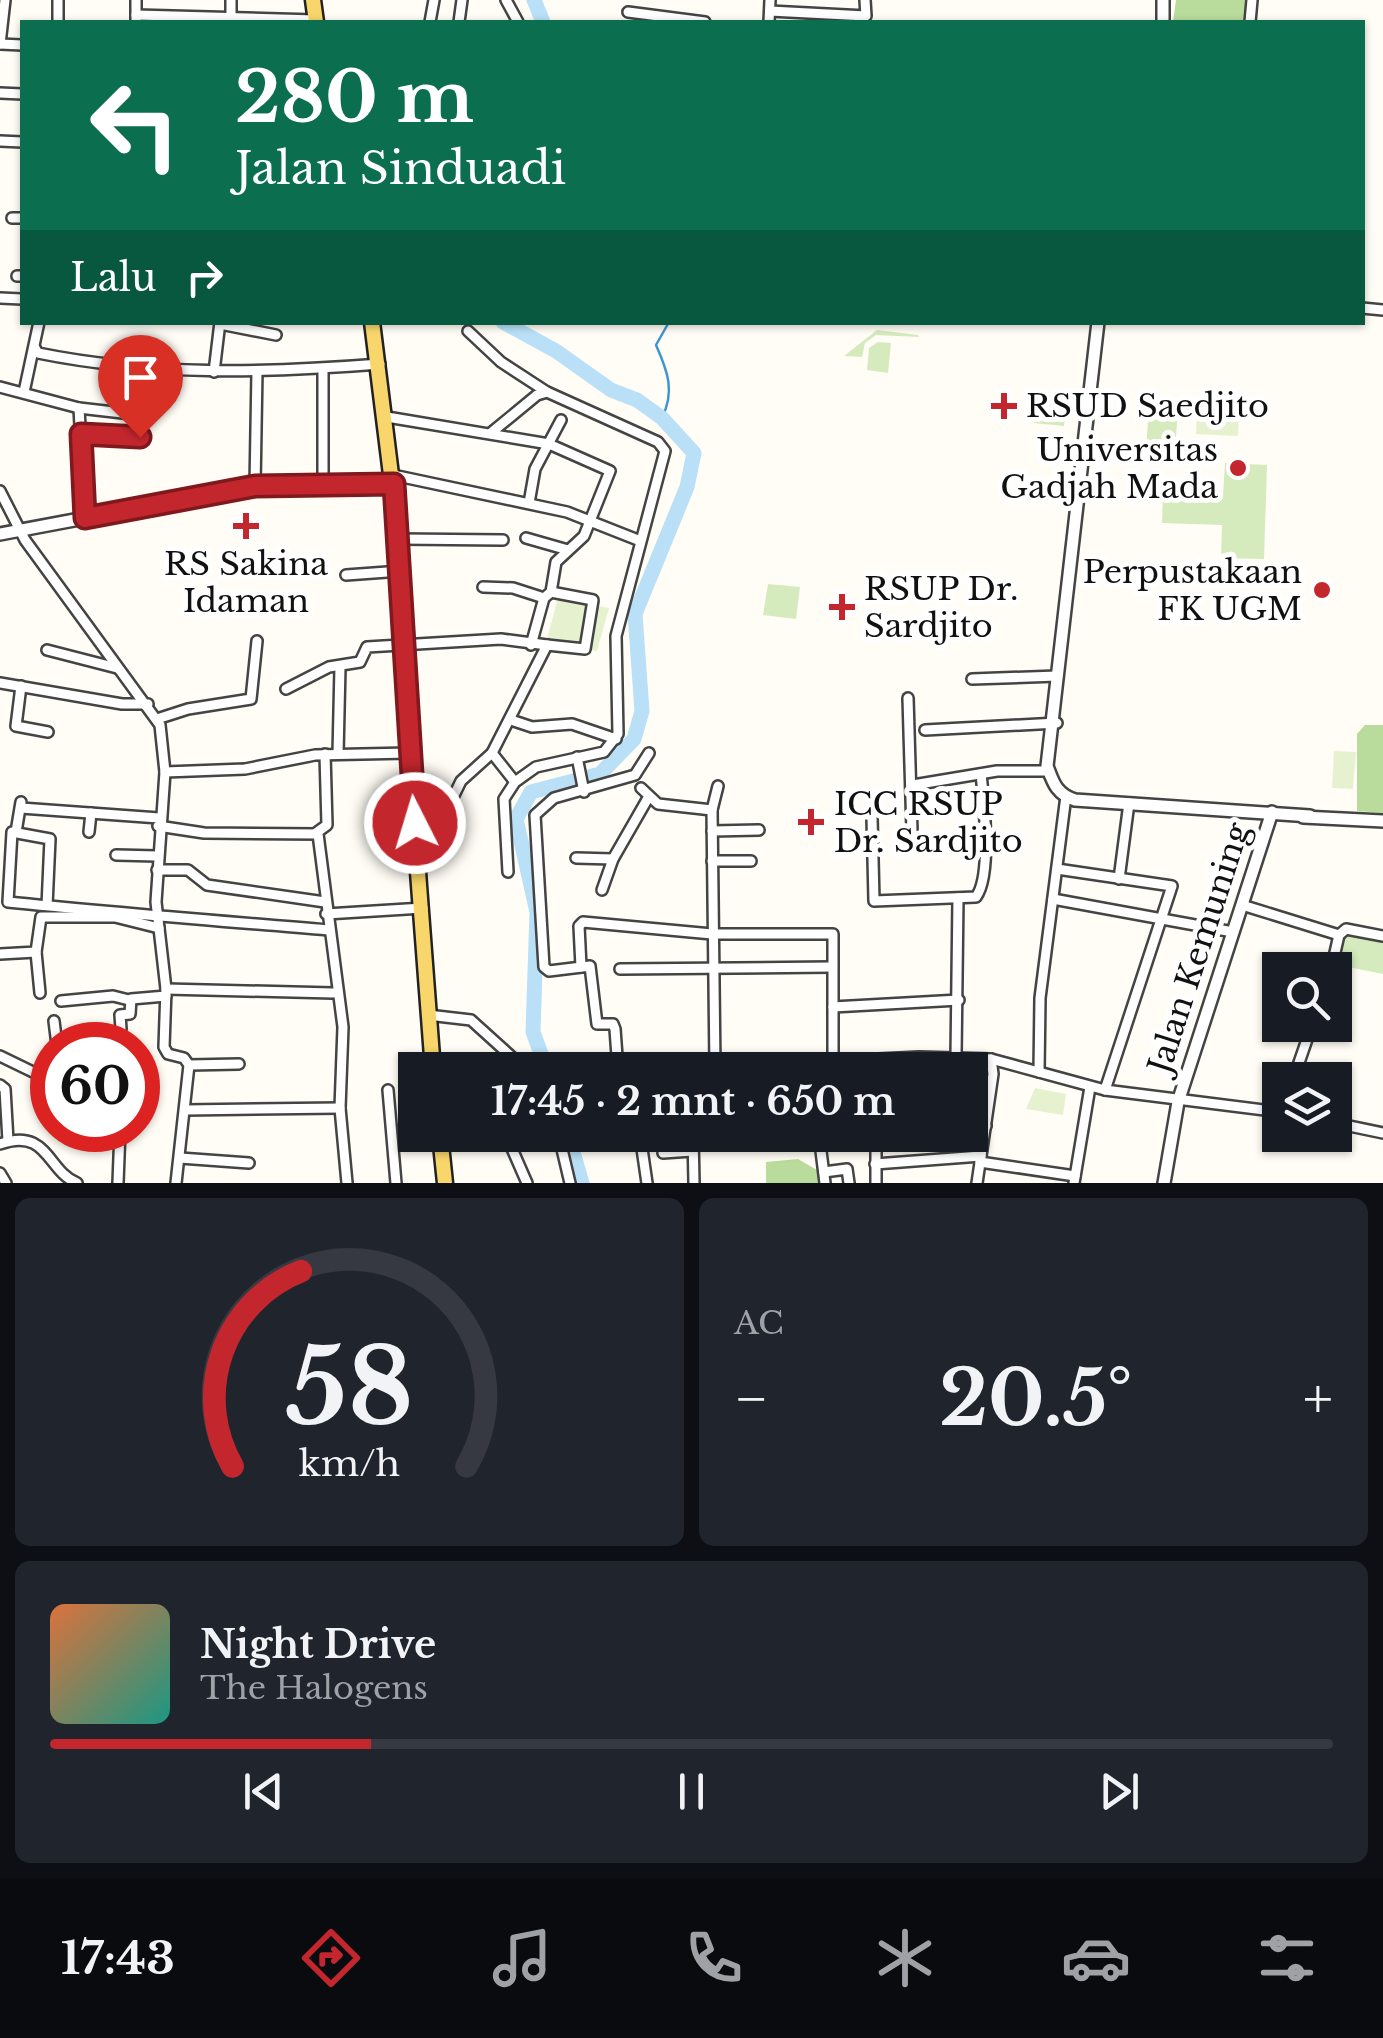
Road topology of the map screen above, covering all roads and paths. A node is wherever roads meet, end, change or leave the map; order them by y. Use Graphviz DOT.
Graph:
graph roads {
  1 [pos="5,0"];
  2 [pos="136,0"];
  3 [pos="231,0"];
  4 [pos="866,0"];
  5 [pos="770,5"];
  6 [pos="628,12"];
  7 [pos="136,19"];
  8 [pos="231,19"];
  9 [pos="274,20"];
  10 [pos="690,20"];
  11 [pos="0,44"];
  12 [pos="39,325"];
  13 [pos="220,325"];
  14 [pos="229,325"];
  15 [pos="373,325"];
  16 [pos="1101,325"];
  17 [pos="468,332"];
  18 [pos="276,335"];
  19 [pos="35,348"];
  20 [pos="380,364"];
  21 [pos="323,369"];
  22 [pos="257,370"];
  23 [pos="214,372"];
  24 [pos="0,387"];
  25 [pos="24,392"];
  26 [pos="548,392"];
  27 [pos="80,408"];
  28 [pos="140,415"];
  29 [pos="387,417"];
  30 [pos="561,420"];
  31 [pos="492,432"];
  32 [pos="81,434"];
  33 [pos="140,437"];
  34 [pos="549,444"];
  35 [pos="393,480"];
  36 [pos="324,484"];
  37 [pos="255,486"];
  38 [pos="0,491"];
  39 [pos="529,503"];
  40 [pos="85,518"];
  41 [pos="592,520"];
  42 [pos="19,530"];
  43 [pos="0,534"];
  44 [pos="526,538"];
  45 [pos="399,539"];
  46 [pos="503,540"];
  47 [pos="638,540"];
  48 [pos="568,550"];
  49 [pos="401,572"];
  50 [pos="346,575"];
  51 [pos="483,587"];
  52 [pos="548,595"];
  53 [pos="1065,629"];
  54 [pos="257,641"];
  55 [pos="531,644"];
  56 [pos="546,645"];
  57 [pos="402,646"];
  58 [pos="47,650"];
  59 [pos="340,667"];
  60 [pos="116,668"];
  61 [pos="1057,676"];
  62 [pos="972,679"];
  63 [pos="0,683"];
  64 [pos="21,686"];
  65 [pos="286,689"];
  66 [pos="908,698"];
  67 [pos="148,704"];
  68 [pos="1057,704"];
  69 [pos="156,719"];
  70 [pos="511,720"];
  71 [pos="1054,723"];
  72 [pos="925,730"];
  73 [pos="48,732"];
  74 [pos="616,740"];
  75 [pos="492,752"];
  76 [pos="649,753"];
  77 [pos="324,754"];
  78 [pos="338,754"];
  79 [pos="409,754"];
  80 [pos="578,760"];
  81 [pos="1049,771"];
  82 [pos="165,772"];
  83 [pos="981,774"];
  84 [pos="515,782"];
  85 [pos="914,785"];
  86 [pos="718,786"];
  87 [pos="641,788"];
  88 [pos="584,789"];
  89 [pos="1066,796"];
  90 [pos="648,798"];
  91 [pos="1128,804"];
  92 [pos="712,810"];
  93 [pos="91,813"];
  94 [pos="1272,813"];
  95 [pos="872,818"];
  96 [pos="1383,821"];
  97 [pos="159,822"];
  98 [pos="439,826"];
  99 [pos="712,830"];
  100 [pos="758,830"];
  101 [pos="16,832"];
  102 [pos="89,832"];
  103 [pos="912,832"];
  104 [pos="316,833"];
  105 [pos="116,856"];
  106 [pos="157,856"];
  107 [pos="576,858"];
  108 [pos="613,859"];
  109 [pos="712,861"];
  110 [pos="750,861"];
  111 [pos="1056,869"];
  112 [pos="158,870"];
  113 [pos="508,872"];
  114 [pos="1119,878"];
  115 [pos="4,886"];
  116 [pos="602,890"];
  117 [pos="958,898"];
  118 [pos="1052,899"];
  119 [pos="325,902"];
  120 [pos="4,905"];
  121 [pos="1242,905"];
  122 [pos="47,906"];
  123 [pos="423,908"];
  124 [pos="326,914"];
  125 [pos="158,916"];
  126 [pos="1162,918"];
  127 [pos="159,928"];
  128 [pos="328,930"];
  129 [pos="1233,932"];
  130 [pos="712,934"];
  131 [pos="1339,934"];
  132 [pos="1383,936"];
  133 [pos="36,952"];
  134 [pos="1335,952"];
  135 [pos="0,954"];
  136 [pos="714,966"];
  137 [pos="581,967"];
  138 [pos="832,967"];
  139 [pos="620,969"];
  140 [pos="40,992"];
  141 [pos="166,992"];
  142 [pos="333,993"];
  143 [pos="61,1000"];
  144 [pos="129,1000"];
  145 [pos="959,1000"];
  146 [pos="832,1006"];
  147 [pos="428,1015"];
  148 [pos="121,1022"];
  149 [pos="432,1052"];
  150 [pos="506,1052"];
  151 [pos="617,1052"];
  152 [pos="715,1052"];
  153 [pos="827,1052"];
  154 [pos="956,1052"];
  155 [pos="0,1056"];
  156 [pos="988,1059"];
  157 [pos="991,1059"];
  158 [pos="189,1064"];
  159 [pos="239,1064"];
  160 [pos="1009,1066"];
  161 [pos="30,1071"];
  162 [pos="1039,1072"];
  163 [pos="993,1074"];
  164 [pos="0,1085"];
  165 [pos="1090,1087"];
  166 [pos="388,1090"];
  167 [pos="1105,1090"];
  168 [pos="1178,1102"];
  169 [pos="340,1108"];
  170 [pos="185,1110"];
  171 [pos="1262,1110"];
  172 [pos="988,1111"];
  173 [pos="1352,1127"];
  174 [pos="1383,1133"];
  175 [pos="4,1143"];
  176 [pos="119,1152"];
  177 [pos="440,1152"];
  178 [pos="513,1152"];
  179 [pos="563,1152"];
  180 [pos="642,1152"];
  181 [pos="692,1152"];
  182 [pos="822,1152"];
  183 [pos="875,1152"];
  184 [pos="982,1152"];
  185 [pos="663,1153"];
  186 [pos="180,1158"];
  187 [pos="981,1159"];
  188 [pos="250,1163"];
  189 [pos="875,1164"];
  190 [pos="0,1173"];
  191 [pos="825,1178"];
  192 [pos="1075,1180"];
  193 [pos="6,1183"];
  194 [pos="76,1183"];
  195 [pos="118,1183"];
  196 [pos="176,1183"];
  197 [pos="347,1183"];
  198 [pos="396,1183"];
  199 [pos="441,1183"];
  200 [pos="527,1183"];
  201 [pos="570,1183"];
  202 [pos="647,1183"];
  203 [pos="694,1183"];
  204 [pos="849,1183"];
  205 [pos="876,1183"];
  206 [pos="977,1183"];
  207 [pos="1164,1183"];
  1 -- 11 [label="street"];
  2 -- 7 [label="street"];
  3 -- 8 [label="street"];
  4 -- 5 [label="street"];
  6 -- 10 [label="street"];
  7 -- 8 [label="street"];
  8 -- 9 [label="street"];
  12 -- 19 [label="street"];
  13 -- 23 [label="street"];
  14 -- 18 [label="street"];
  15 -- 20 [label="main road"];
  16 -- 53 [label="street"];
  17 -- 26 [label="street"];
  19 -- 23 [label="street"];
  19 -- 25 [label="street"];
  20 -- 21 [label="street"];
  20 -- 29 [label="main road"];
  21 -- 22 [label="street"];
  21 -- 36 [label="street"];
  22 -- 23 [label="street"];
  22 -- 37 [label="street"];
  24 -- 25 [label="street"];
  25 -- 27 [label="street"];
  26 -- 31 [label="street"];
  26 -- 47 [label="street"];
  27 -- 28 [label="street"];
  27 -- 32 [label="street"];
  29 -- 31 [label="street"];
  29 -- 35 [label="main road"];
  30 -- 34 [label="street"];
  31 -- 34 [label="street"];
  32 -- 33 [label="street"];
  32 -- 40 [label="street"];
  34 -- 39 [label="street"];
  34 -- 41 [label="street"];
  35 -- 36 [label="street"];
  35 -- 39 [label="street"];
  35 -- 45 [label="main road"];
  36 -- 37 [label="street"];
  37 -- 40 [label="street"];
  38 -- 42 [label="street"];
  39 -- 41 [label="street"];
  40 -- 42 [label="street"];
  41 -- 47 [label="street"];
  41 -- 48 [label="street"];
  42 -- 43 [label="street"];
  42 -- 60 [label="street"];
  44 -- 48 [label="street"];
  45 -- 46 [label="street"];
  45 -- 49 [label="main road"];
  47 -- 74 [label="street"];
  48 -- 52 [label="street"];
  49 -- 50 [label="street"];
  49 -- 57 [label="main road"];
  51 -- 52 [label="street"];
  52 -- 55 [label="street"];
  52 -- 56 [label="street"];
  53 -- 61 [label="street"];
  53 -- 68 [label="street"];
  54 -- 69 [label="street"];
  55 -- 56 [label="street"];
  55 -- 57 [label="street"];
  56 -- 70 [label="street"];
  57 -- 59 [label="street"];
  57 -- 79 [label="main road"];
  58 -- 60 [label="street"];
  59 -- 65 [label="street"];
  59 -- 78 [label="street"];
  60 -- 67 [label="street"];
  61 -- 62 [label="street"];
  61 -- 68 [label="street"];
  63 -- 64 [label="street"];
  64 -- 67 [label="street"];
  64 -- 73 [label="street"];
  66 -- 85 [label="street"];
  67 -- 69 [label="street"];
  68 -- 71 [label="street"];
  69 -- 82 [label="street"];
  70 -- 74 [label="street"];
  70 -- 75 [label="street"];
  71 -- 72 [label="street"];
  71 -- 81 [label="street"];
  74 -- 80 [label="street"];
  75 -- 84 [label="street"];
  75 -- 98 [label="street"];
  76 -- 88 [label="street"];
  77 -- 78 [label="street"];
  77 -- 82 [label="street"];
  77 -- 104 [label="street"];
  78 -- 79 [label="street"];
  79 -- 123 [label="main road"];
  80 -- 84 [label="street"];
  80 -- 88 [label="street"];
  81 -- 83 [label="street"];
  81 -- 89 [label="street"];
  82 -- 97 [label="street"];
  83 -- 85 [label="street"];
  83 -- 117 [label="street"];
  84 -- 113 [label="street"];
  85 -- 103 [label="street"];
  86 -- 92 [label="street"];
  87 -- 90 [label="street"];
  88 -- 137 [label="street"];
  89 -- 91 [label="street"];
  89 -- 111 [label="street"];
  90 -- 92 [label="street"];
  90 -- 108 [label="street"];
  91 -- 94 [label="street"];
  91 -- 114 [label="street"];
  92 -- 99 [label="street"];
  93 -- 97 [label="street"];
  93 -- 101 [label="street"];
  93 -- 102 [label="street"];
  94 -- 96 [label="street"];
  94 -- 121 [label="street, Jalan Kemuning"];
  95 -- 117 [label="street"];
  97 -- 104 [label="street"];
  97 -- 106 [label="street"];
  99 -- 100 [label="street"];
  99 -- 109 [label="street"];
  101 -- 115 [label="street"];
  101 -- 122 [label="street"];
  104 -- 119 [label="street"];
  105 -- 106 [label="street"];
  106 -- 112 [label="street"];
  107 -- 108 [label="street"];
  108 -- 116 [label="street"];
  109 -- 110 [label="street"];
  109 -- 130 [label="street"];
  111 -- 114 [label="street"];
  111 -- 118 [label="street"];
  112 -- 119 [label="street"];
  112 -- 125 [label="street"];
  114 -- 126 [label="street"];
  115 -- 120 [label="street"];
  117 -- 145 [label="street"];
  118 -- 126 [label="street"];
  118 -- 162 [label="street"];
  119 -- 124 [label="street"];
  120 -- 122 [label="street"];
  121 -- 129 [label="street, Jalan Kemuning"];
  121 -- 131 [label="street"];
  122 -- 125 [label="street"];
  123 -- 124 [label="street"];
  123 -- 147 [label="main road"];
  124 -- 128 [label="street"];
  125 -- 127 [label="street"];
  125 -- 128 [label="street"];
  126 -- 129 [label="street"];
  126 -- 167 [label="street"];
  127 -- 133 [label="street"];
  127 -- 141 [label="street"];
  128 -- 169 [label="street"];
  129 -- 168 [label="street, Jalan Kemuning"];
  130 -- 136 [label="street"];
  130 -- 137 [label="street"];
  130 -- 138 [label="street"];
  131 -- 132 [label="street"];
  131 -- 134 [label="street"];
  133 -- 135 [label="street"];
  133 -- 140 [label="street"];
  136 -- 138 [label="street"];
  136 -- 139 [label="street"];
  136 -- 152 [label="street"];
  137 -- 151 [label="street"];
  138 -- 146 [label="street"];
  141 -- 142 [label="street"];
  141 -- 144 [label="street"];
  141 -- 158 [label="street"];
  143 -- 144 [label="street"];
  144 -- 148 [label="street"];
  145 -- 146 [label="street"];
  145 -- 154 [label="street"];
  146 -- 153 [label="street"];
  147 -- 149 [label="main road"];
  147 -- 150 [label="street"];
  155 -- 161 [label="street"];
  156 -- 157 [label="street"];
  157 -- 160 [label="street"];
  157 -- 163 [label="street"];
  158 -- 159 [label="street"];
  158 -- 170 [label="street"];
  160 -- 162 [label="street"];
  160 -- 163 [label="street"];
  162 -- 165 [label="street"];
  163 -- 172 [label="street"];
  164 -- 175 [label="street"];
  165 -- 167 [label="street"];
  165 -- 192 [label="street"];
  166 -- 198 [label="street"];
  167 -- 168 [label="street"];
  168 -- 171 [label="street"];
  168 -- 207 [label="street, Jalan Kemuning"];
  169 -- 170 [label="street"];
  169 -- 197 [label="street"];
  170 -- 186 [label="street"];
  173 -- 174 [label="street"];
  175 -- 194 [label="street"];
  176 -- 195 [label="street"];
  177 -- 199 [label="main road"];
  178 -- 200 [label="street"];
  179 -- 201 [label="street"];
  180 -- 202 [label="street"];
  181 -- 185 [label="street"];
  181 -- 203 [label="street"];
  182 -- 191 [label="street"];
  183 -- 189 [label="street"];
  184 -- 187 [label="street"];
  186 -- 188 [label="street"];
  186 -- 196 [label="street"];
  187 -- 189 [label="street"];
  187 -- 192 [label="street"];
  187 -- 206 [label="street"];
  189 -- 205 [label="street"];
  190 -- 193 [label="street"];
  191 -- 204 [label="street"];
}
